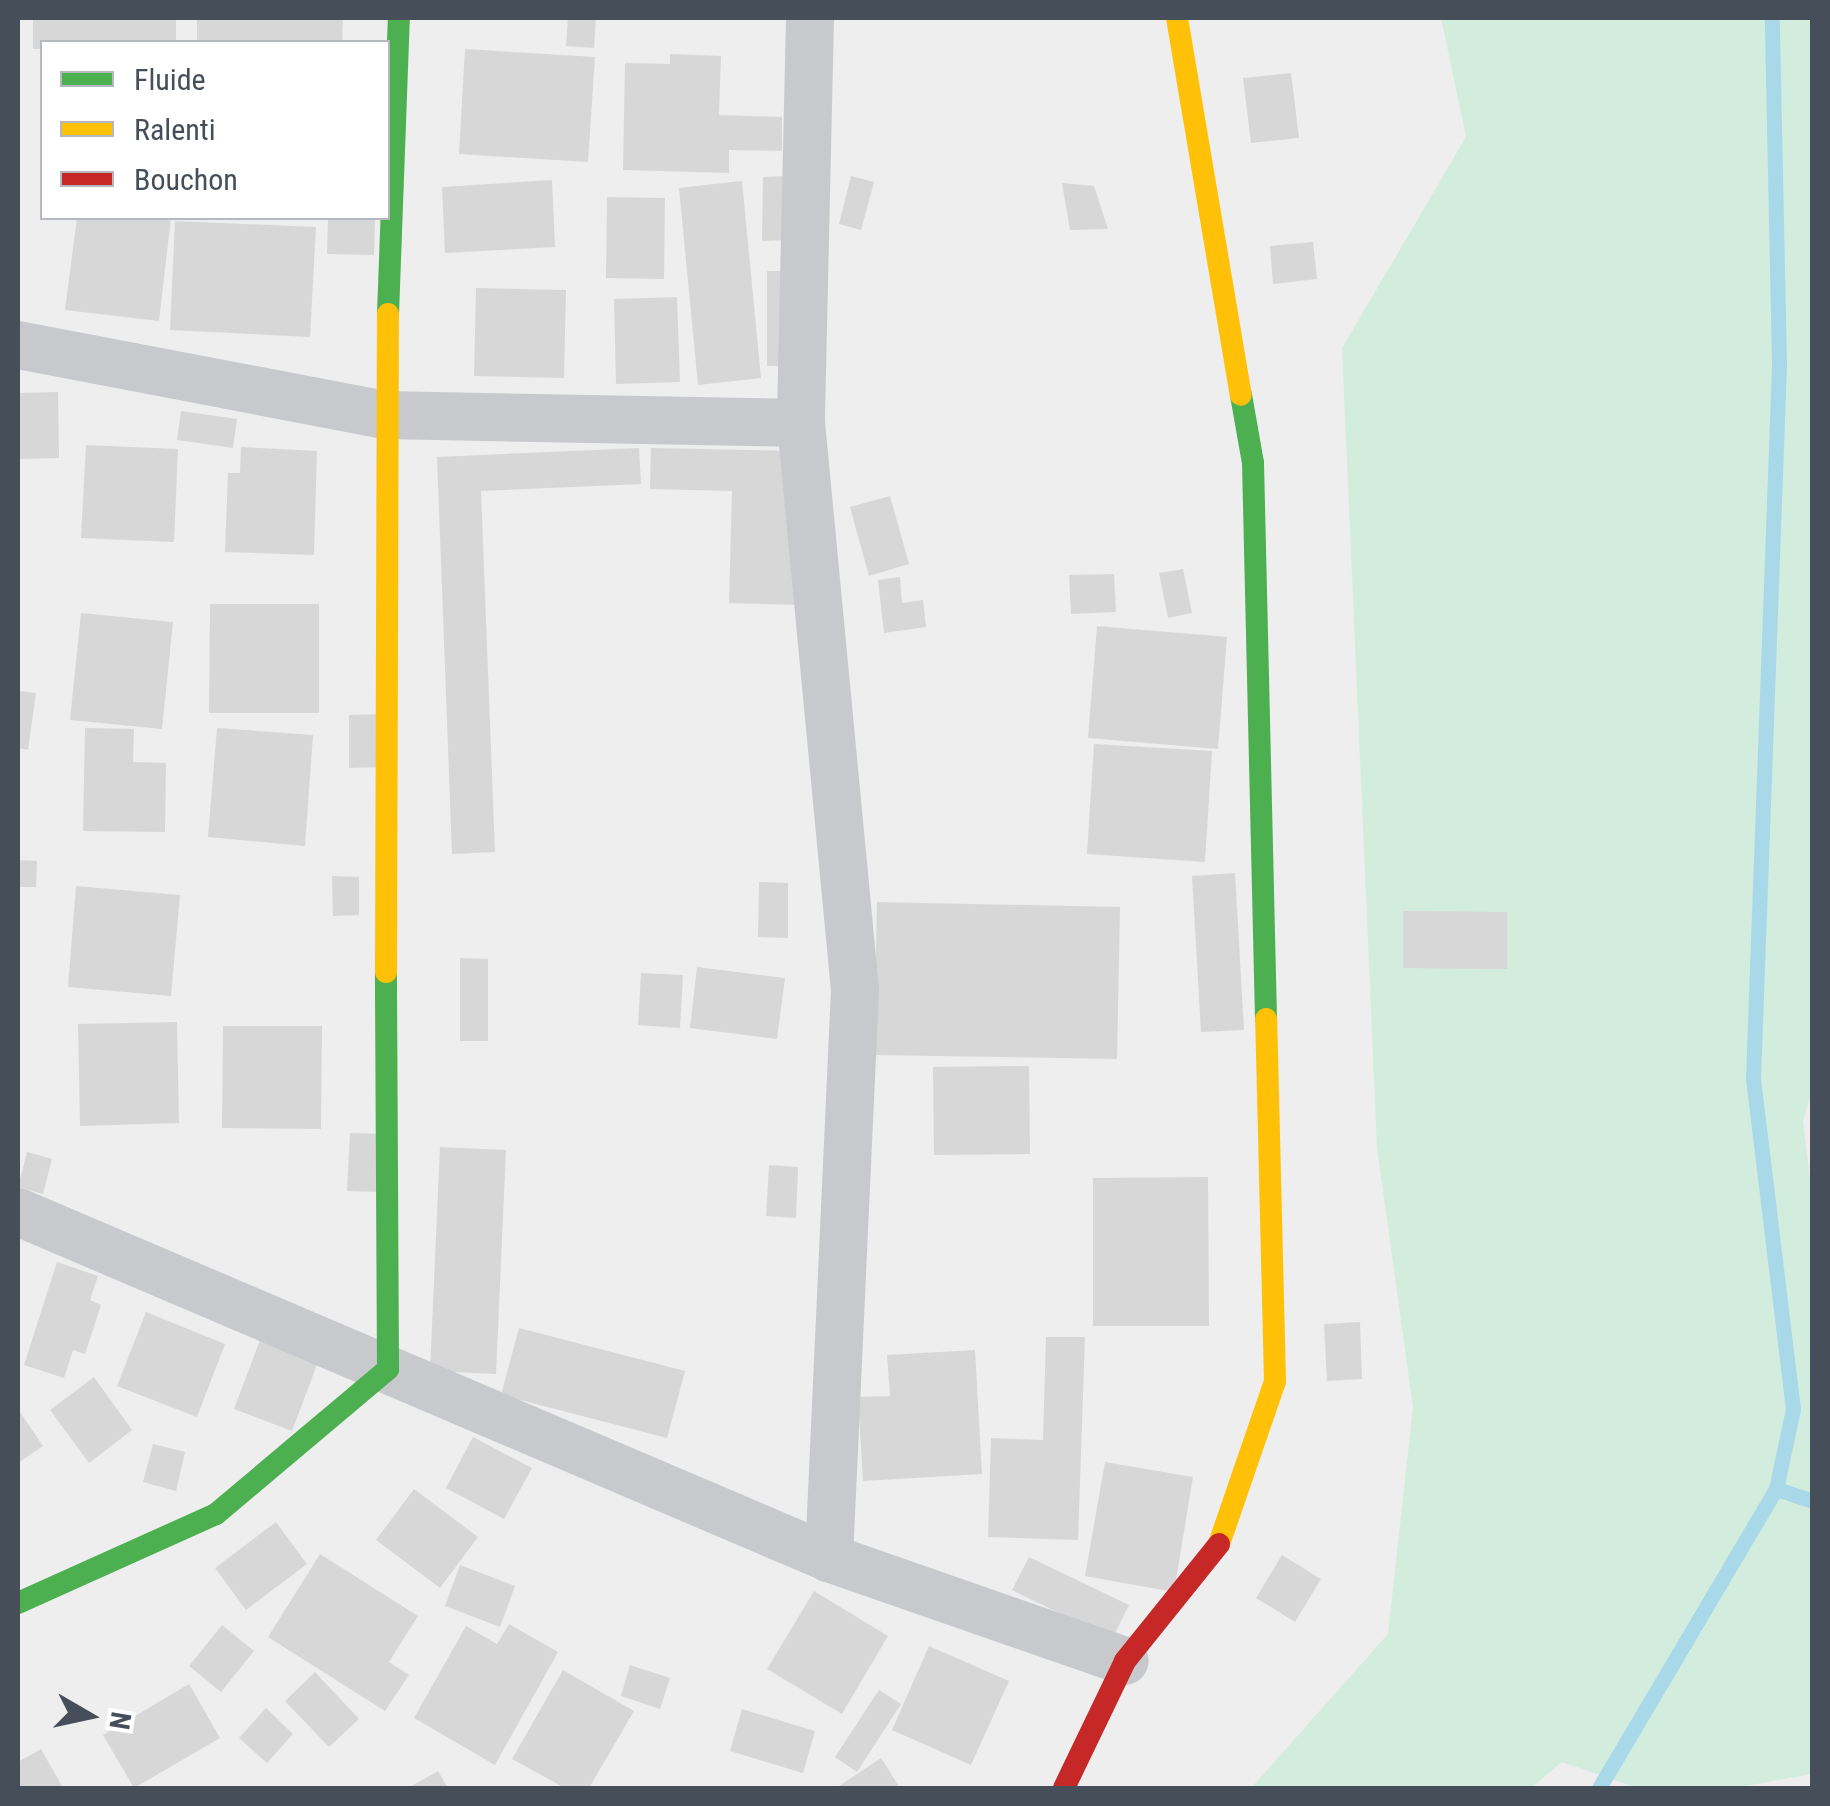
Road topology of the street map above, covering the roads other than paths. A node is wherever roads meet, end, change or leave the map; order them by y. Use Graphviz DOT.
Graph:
graph roads {
  1 [pos="399,18"];
  2 [pos="810,18"];
  3 [pos="1177,18"];
  4 [pos="18,345"];
  5 [pos="384,415"];
  6 [pos="801,423"];
  7 [pos="18,1212"];
  8 [pos="388,1370"];
  9 [pos="829,1558"];
  10 [pos="18,1603"];
  11 [pos="1125,1661"];
  12 [pos="1064,1788"];
  1 -- 5 [label="street"];
  2 -- 6 [label="street"];
  3 -- 11 [label="street"];
  4 -- 5 [label="street"];
  5 -- 6 [label="street"];
  5 -- 8 [label="street"];
  6 -- 9 [label="street"];
  7 -- 8 [label="street"];
  8 -- 9 [label="street"];
  8 -- 10 [label="street"];
  9 -- 11 [label="street"];
  11 -- 12 [label="street"];
}
